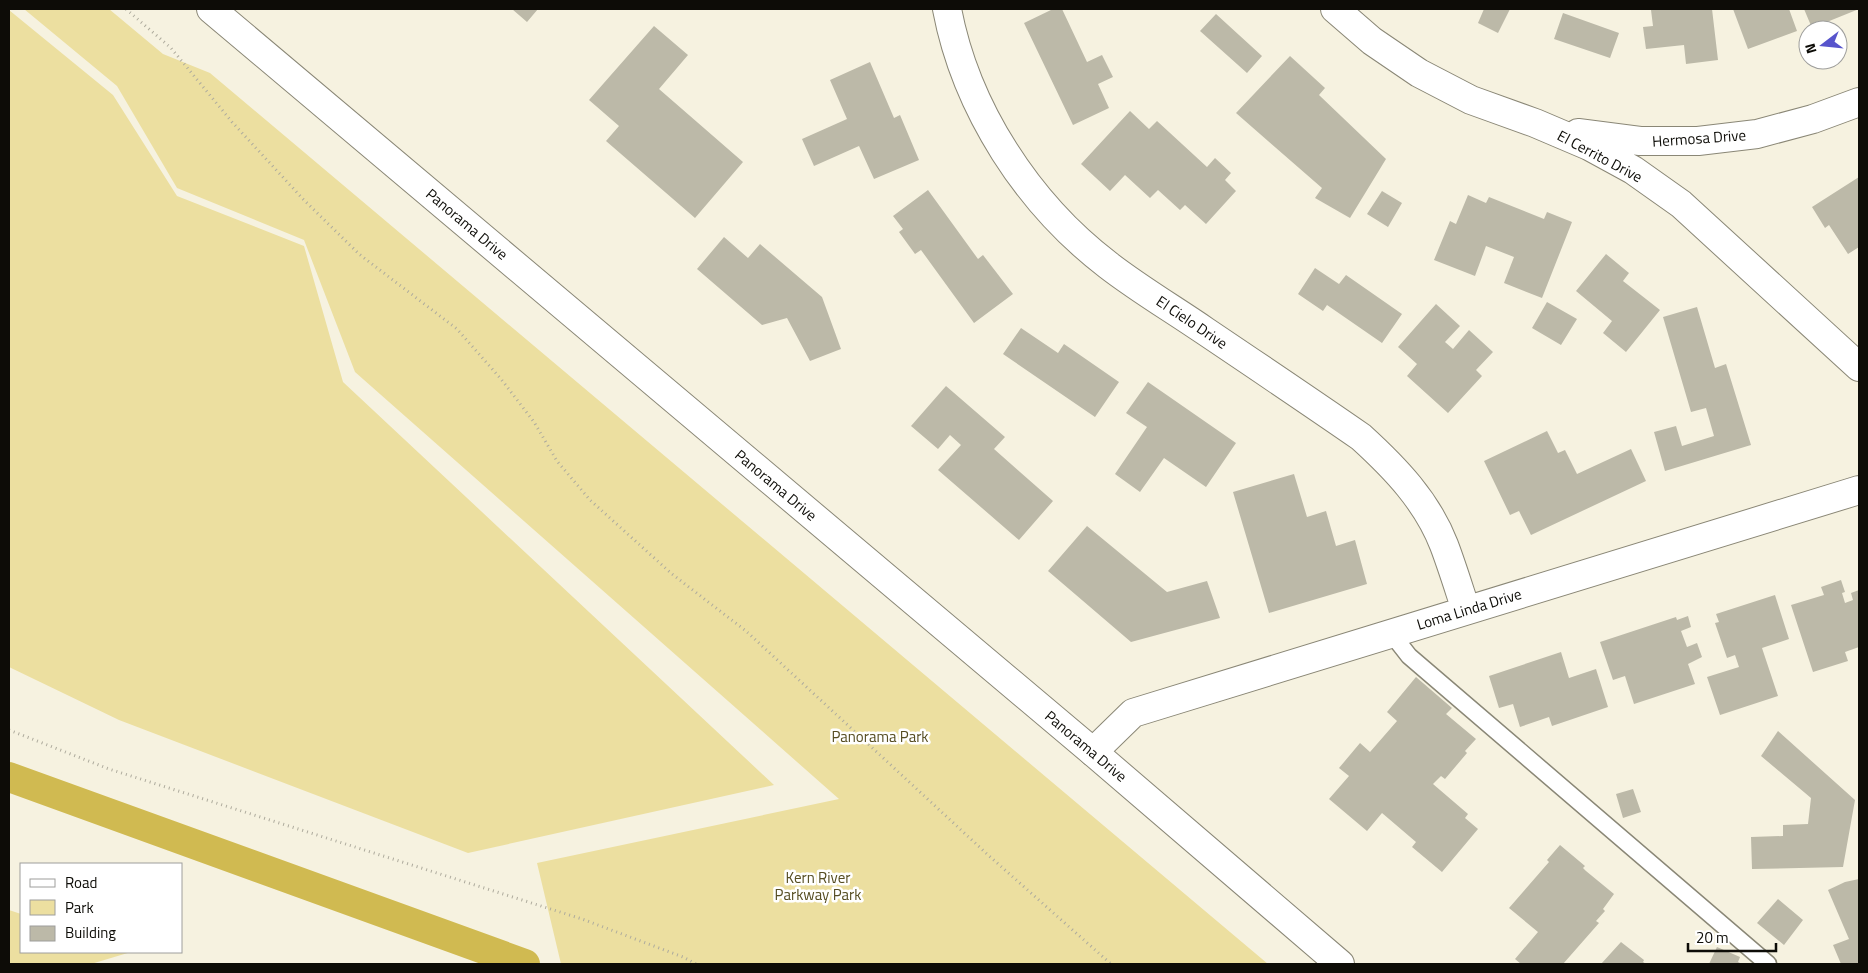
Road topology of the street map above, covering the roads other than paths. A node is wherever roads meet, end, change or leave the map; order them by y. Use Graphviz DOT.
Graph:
graph roads {
  1 [pos="211,9"];
  2 [pos="947,9"];
  3 [pos="1335,9"];
  4 [pos="1859,102"];
  5 [pos="1535,123"];
  6 [pos="1859,367"];
  7 [pos="1859,490"];
  8 [pos="1466,610"];
  9 [pos="1391,633"];
  10 [pos="1093,752"];
  11 [pos="1340,964"];
  12 [pos="1768,964"];
  1 -- 10 [label="street, Panorama Drive"];
  2 -- 8 [label="street, El Cielo Drive"];
  3 -- 5 [label="street, El Cerrito Drive"];
  4 -- 5 [label="street, Hermosa Drive"];
  5 -- 6 [label="street, El Cerrito Drive"];
  7 -- 8 [label="street, Loma Linda Drive"];
  8 -- 9 [label="street, Loma Linda Drive"];
  9 -- 10 [label="street, Loma Linda Drive"];
  9 -- 12 [label="lane"];
  10 -- 11 [label="street, Panorama Drive"];
}
